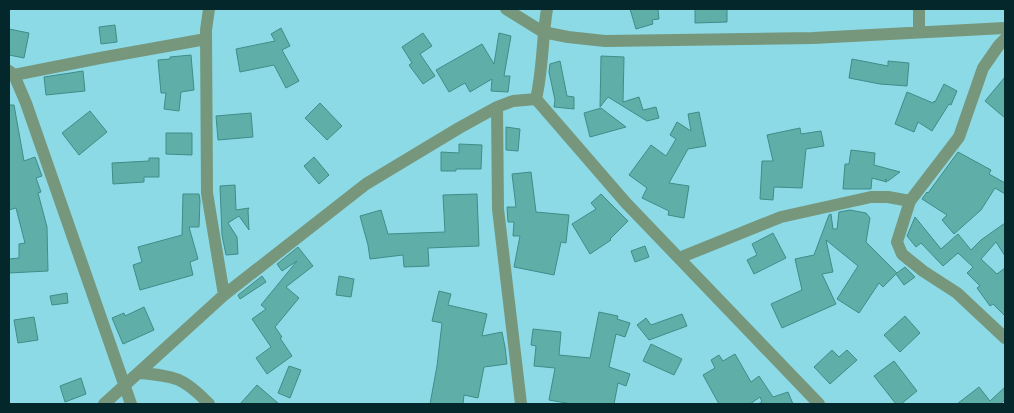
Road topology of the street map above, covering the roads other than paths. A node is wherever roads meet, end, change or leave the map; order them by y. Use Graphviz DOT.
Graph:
graph roads {
  1 [pos="209,9"];
  2 [pos="506,9"];
  3 [pos="547,9"];
  4 [pos="919,9"];
  5 [pos="1005,28"];
  6 [pos="543,32"];
  7 [pos="919,32"];
  8 [pos="206,39"];
  9 [pos="1005,39"];
  10 [pos="11,73"];
  11 [pos="536,99"];
  12 [pos="497,107"];
  13 [pos="910,201"];
  14 [pos="679,258"];
  15 [pos="224,295"];
  16 [pos="1005,338"];
  17 [pos="139,373"];
  18 [pos="124,386"];
  19 [pos="104,404"];
  20 [pos="131,404"];
  21 [pos="208,404"];
  22 [pos="522,404"];
  23 [pos="819,404"];
  1 -- 8 [label="street"];
  2 -- 6 [label="street"];
  3 -- 6 [label="street"];
  4 -- 7 [label="street"];
  5 -- 7 [label="street"];
  6 -- 7 [label="street"];
  6 -- 11 [label="street"];
  8 -- 10 [label="street"];
  8 -- 15 [label="street"];
  9 -- 13 [label="street"];
  10 -- 18 [label="street"];
  11 -- 12 [label="street"];
  11 -- 14 [label="street"];
  12 -- 15 [label="street"];
  12 -- 22 [label="street"];
  13 -- 14 [label="street"];
  13 -- 16 [label="street"];
  14 -- 23 [label="street"];
  15 -- 17 [label="street"];
  17 -- 18 [label="street"];
  17 -- 21 [label="street"];
  18 -- 19 [label="street"];
  18 -- 20 [label="street"];
}
